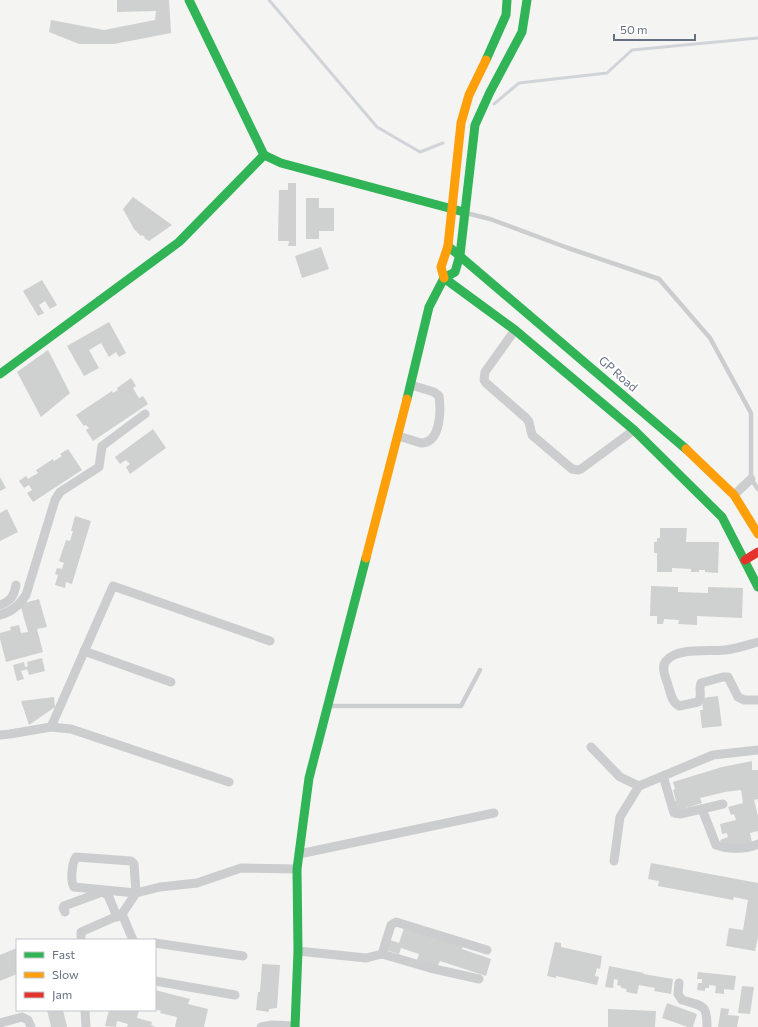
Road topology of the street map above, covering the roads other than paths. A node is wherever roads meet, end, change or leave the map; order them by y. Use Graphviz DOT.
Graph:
graph roads {
  1 [pos="189,0"];
  2 [pos="507,0"];
  3 [pos="527,0"];
  4 [pos="506,15"];
  5 [pos="525,17"];
  6 [pos="264,155"];
  7 [pos="453,209"];
  8 [pos="466,213"];
  9 [pos="448,246"];
  10 [pos="460,255"];
  11 [pos="444,278"];
  12 [pos="515,330"];
  13 [pos="0,374"];
  14 [pos="411,385"];
  15 [pos="145,414"];
  16 [pos="634,430"];
  17 [pos="398,436"];
  18 [pos="751,479"];
  19 [pos="758,490"];
  20 [pos="734,495"];
  21 [pos="758,534"];
  22 [pos="758,552"];
  23 [pos="745,560"];
  24 [pos="16,585"];
  25 [pos="758,587"];
  26 [pos="0,605"];
  27 [pos="0,615"];
  28 [pos="270,641"];
  29 [pos="758,642"];
  30 [pos="84,651"];
  31 [pos="480,670"];
  32 [pos="171,682"];
  33 [pos="758,700"];
  34 [pos="328,706"];
  35 [pos="51,727"];
  36 [pos="0,735"];
  37 [pos="591,747"];
  38 [pos="758,750"];
  39 [pos="663,776"];
  40 [pos="229,782"];
  41 [pos="639,786"];
  42 [pos="723,804"];
  43 [pos="702,809"];
  44 [pos="494,813"];
  45 [pos="758,844"];
  46 [pos="298,854"];
  47 [pos="614,861"];
  48 [pos="297,868"];
  49 [pos="136,893"];
  50 [pos="65,912"];
  51 [pos="120,916"];
  52 [pos="81,939"];
  53 [pos="132,939"];
  54 [pos="156,943"];
  55 [pos="298,950"];
  56 [pos="487,950"];
  57 [pos="382,954"];
  58 [pos="244,956"];
  59 [pos="479,979"];
  60 [pos="156,981"];
  61 [pos="679,983"];
  62 [pos="235,995"];
  63 [pos="85,1011"];
  64 [pos="0,1024"];
  65 [pos="295,1026"];
  66 [pos="31,1027"];
  67 [pos="86,1027"];
  68 [pos="261,1027"];
  69 [pos="707,1027"];
  1 -- 6 [label="street"];
  2 -- 4 [label="street"];
  3 -- 5 [label="street"];
  4 -- 5 [label="street"];
  4 -- 7 [label="street"];
  5 -- 8 [label="street"];
  6 -- 7 [label="street"];
  6 -- 13 [label="street"];
  7 -- 8 [label="street"];
  7 -- 9 [label="street"];
  8 -- 10 [label="street"];
  8 -- 18 [label="lane"];
  9 -- 10 [label="street, GP Road"];
  9 -- 11 [label="street"];
  10 -- 11 [label="street"];
  10 -- 20 [label="street, GP Road"];
  11 -- 12 [label="street"];
  11 -- 14 [label="street"];
  12 -- 16 [label="street"];
  12 -- 16 [label="street"];
  14 -- 17 [label="street"];
  14 -- 17 [label="street"];
  15 -- 27 [label="street"];
  16 -- 23 [label="street"];
  17 -- 34 [label="street"];
  18 -- 19 [label="lane"];
  18 -- 20 [label="street"];
  20 -- 21 [label="street, GP Road"];
  22 -- 23 [label="street"];
  23 -- 25 [label="street"];
  24 -- 26 [label="street"];
  28 -- 30 [label="street"];
  29 -- 33 [label="street"];
  30 -- 32 [label="street"];
  30 -- 35 [label="street"];
  31 -- 34 [label="lane"];
  34 -- 46 [label="street"];
  35 -- 36 [label="street"];
  35 -- 40 [label="street"];
  37 -- 41 [label="street"];
  38 -- 39 [label="street"];
  39 -- 41 [label="street"];
  39 -- 43 [label="street"];
  41 -- 47 [label="street"];
  42 -- 43 [label="street"];
  43 -- 45 [label="street"];
  44 -- 46 [label="street"];
  46 -- 48 [label="street"];
  48 -- 49 [label="street"];
  48 -- 55 [label="street"];
  49 -- 49 [label="street"];
  49 -- 51 [label="street"];
  50 -- 51 [label="street"];
  51 -- 52 [label="street"];
  51 -- 53 [label="street"];
  54 -- 58 [label="street"];
  55 -- 57 [label="street"];
  55 -- 65 [label="street"];
  56 -- 57 [label="street"];
  57 -- 59 [label="street"];
  60 -- 62 [label="street"];
  61 -- 69 [label="street"];
  63 -- 67 [label="street"];
  64 -- 66 [label="street"];
  65 -- 68 [label="street"];
}
